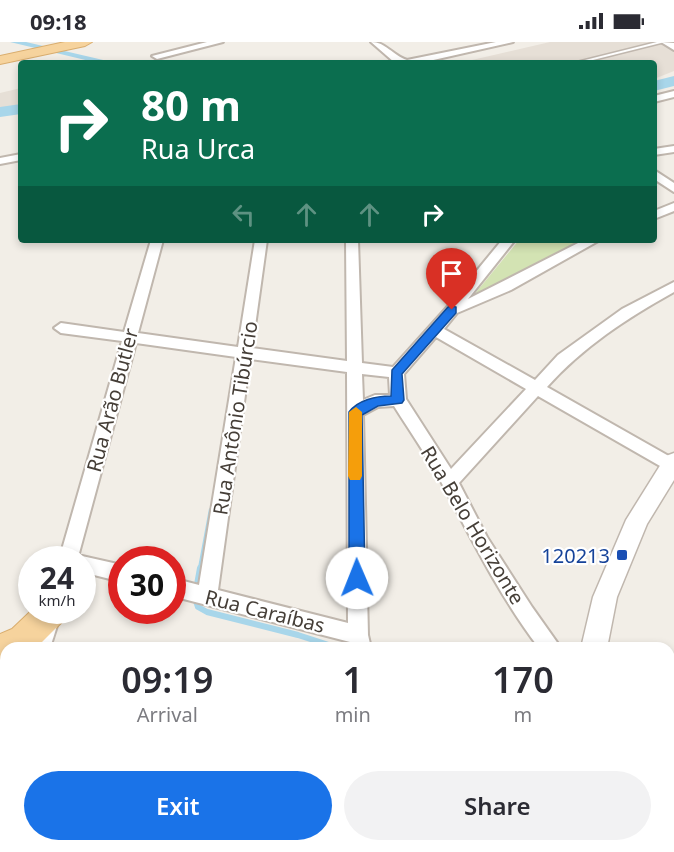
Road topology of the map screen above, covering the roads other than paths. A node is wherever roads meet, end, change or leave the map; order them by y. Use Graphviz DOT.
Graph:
graph roads {
  1 [pos="84,42"];
  2 [pos="219,42"];
  3 [pos="375,42"];
  4 [pos="509,42"];
  5 [pos="664,42"];
  6 [pos="59,44"];
  7 [pos="674,47"];
  8 [pos="0,54"];
  9 [pos="32,55"];
  10 [pos="157,56"];
  11 [pos="0,60"];
  12 [pos="399,60"];
  13 [pos="413,60"];
  14 [pos="588,60"];
  15 [pos="18,68"];
  16 [pos="7,75"];
  17 [pos="674,94"];
  18 [pos="657,98"];
  19 [pos="674,149"];
  20 [pos="657,152"];
  21 [pos="18,158"];
  22 [pos="0,161"];
  23 [pos="657,175"];
  24 [pos="674,189"];
  25 [pos="156,243"];
  26 [pos="261,243"];
  27 [pos="352,243"];
  28 [pos="507,243"];
  29 [pos="587,243"];
  30 [pos="674,286"];
  31 [pos="452,310"];
  32 [pos="61,328"];
  33 [pos="435,330"];
  34 [pos="129,338"];
  35 [pos="244,354"];
  36 [pos="356,367"];
  37 [pos="396,373"];
  38 [pos="535,388"];
  39 [pos="398,400"];
  40 [pos="355,412"];
  41 [pos="673,465"];
  42 [pos="450,482"];
  43 [pos="72,546"];
  44 [pos="186,591"];
  45 [pos="206,596"];
  46 [pos="39,624"];
  47 [pos="48,624"];
  48 [pos="18,642"];
  49 [pos="42,642"];
  50 [pos="359,642"];
  51 [pos="546,642"];
  52 [pos="595,642"];
  1 -- 6 [label="main road"];
  2 -- 10 [label="street"];
  3 -- 12 [label="street"];
  4 -- 13 [label="street"];
  5 -- 7 [label="street"];
  5 -- 14 [label="lane"];
  6 -- 9 [label="main road"];
  6 -- 9 [label="main road"];
  8 -- 9 [label="main road"];
  9 -- 11 [label="main road"];
  15 -- 16 [label="main road"];
  17 -- 18 [label="street"];
  19 -- 20 [label="street"];
  21 -- 22 [label="street"];
  23 -- 24 [label="street"];
  25 -- 34 [label="street, Rua Arão Butler"];
  26 -- 35 [label="street, Rua Antônio Tibúrcio"];
  27 -- 36 [label="street"];
  28 -- 31 [label="street"];
  29 -- 31 [label="street"];
  30 -- 38 [label="street"];
  31 -- 33 [label="street"];
  32 -- 34 [label="street"];
  33 -- 37 [label="street"];
  33 -- 38 [label="street"];
  34 -- 35 [label="street"];
  34 -- 43 [label="street, Rua Arão Butler"];
  35 -- 36 [label="street"];
  35 -- 45 [label="street, Rua Antônio Tibúrcio"];
  36 -- 37 [label="street"];
  36 -- 40 [label="street"];
  37 -- 39 [label="street"];
  38 -- 41 [label="street"];
  38 -- 42 [label="street"];
  39 -- 40 [label="street"];
  39 -- 42 [label="street, Rua Belo Horizonte"];
  40 -- 50 [label="street"];
  41 -- 52 [label="street"];
  42 -- 51 [label="street, Rua Belo Horizonte"];
  44 -- 45 [label="street, Rua Caraíbas"];
  45 -- 50 [label="street, Rua Caraíbas"];
  46 -- 48 [label="main road"];
  47 -- 49 [label="street"];
}
